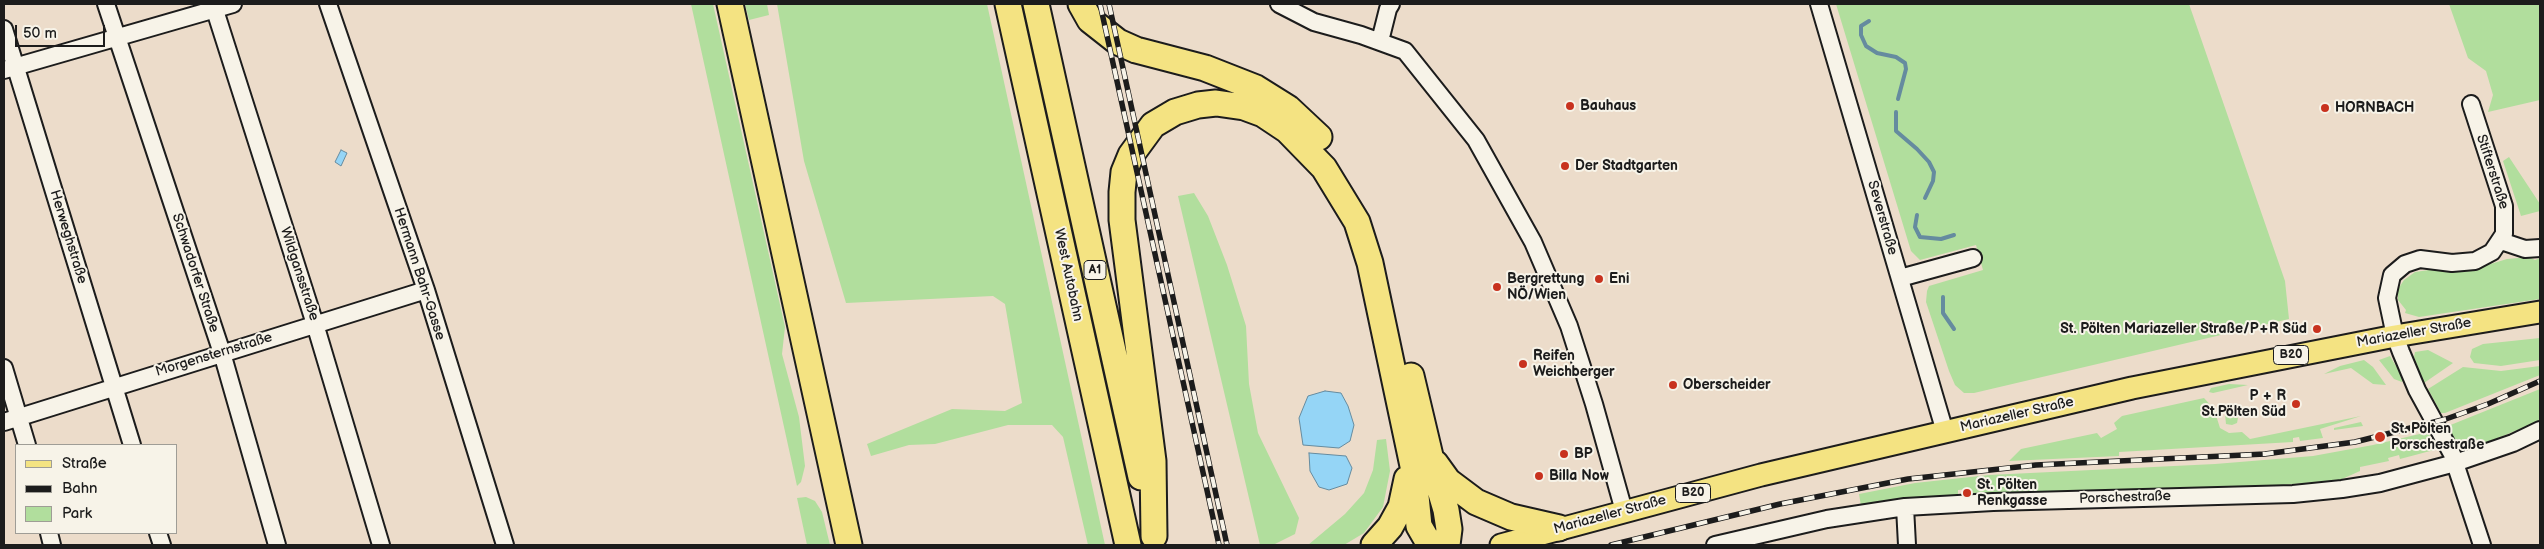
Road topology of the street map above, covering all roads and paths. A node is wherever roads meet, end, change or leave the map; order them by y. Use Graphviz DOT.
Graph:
graph roads {
  1 [pos="106,4"];
  2 [pos="233,4"];
  3 [pos="328,4"];
  4 [pos="718,4"];
  5 [pos="730,4"];
  6 [pos="1036,4"];
  7 [pos="1081,4"];
  8 [pos="1279,4"];
  9 [pos="1391,4"];
  10 [pos="1819,4"];
  11 [pos="214,6"];
  12 [pos="1008,12"];
  13 [pos="4,29"];
  14 [pos="117,38"];
  15 [pos="1380,41"];
  16 [pos="9,69"];
  17 [pos="2471,104"];
  18 [pos="2501,242"];
  19 [pos="2540,248"];
  20 [pos="1973,258"];
  21 [pos="1900,278"];
  22 [pos="426,290"];
  23 [pos="2540,312"];
  24 [pos="315,324"];
  25 [pos="2395,336"];
  26 [pos="222,353"];
  27 [pos="4,368"];
  28 [pos="115,386"];
  29 [pos="20,417"];
  30 [pos="4,422"];
  31 [pos="1945,432"];
  32 [pos="2535,432"];
  33 [pos="1407,439"];
  34 [pos="27,444"];
  35 [pos="132,444"];
  36 [pos="1430,456"];
  37 [pos="2456,463"];
  38 [pos="1904,507"];
  39 [pos="1624,511"];
  40 [pos="1559,528"];
  41 [pos="1155,540"];
  42 [pos="277,545"];
  43 [pos="381,545"];
  44 [pos="505,545"];
  45 [pos="836,545"];
  46 [pos="849,545"];
  47 [pos="1128,545"];
  48 [pos="1374,545"];
  49 [pos="1430,545"];
  50 [pos="1447,545"];
  51 [pos="1501,545"];
  52 [pos="1715,545"];
  53 [pos="1907,545"];
  54 [pos="2482,545"];
  1 -- 14 [label="street, Schwadorfer Straße"];
  2 -- 11 [label="street"];
  3 -- 22 [label="street, Hermann Bahr-Gasse"];
  4 -- 45 [label="highway"];
  5 -- 46 [label="highway"];
  6 -- 41 [label="highway, West Autobahn / A1"];
  7 -- 36 [label="highway"];
  8 -- 15 [label="street"];
  9 -- 15 [label="street"];
  10 -- 21 [label="street, Severstraße"];
  11 -- 14 [label="street"];
  11 -- 24 [label="street, Wildgansstraße"];
  12 -- 47 [label="highway, West Autobahn / A1"];
  13 -- 16 [label="street, Herweghstraße"];
  14 -- 16 [label="street"];
  14 -- 26 [label="street, Schwadorfer Straße"];
  15 -- 39 [label="street"];
  16 -- 28 [label="street, Herweghstraße"];
  17 -- 18 [label="street, Stifterstraße"];
  18 -- 19 [label="street"];
  18 -- 25 [label="street"];
  20 -- 21 [label="street"];
  21 -- 31 [label="street, Severstraße"];
  22 -- 24 [label="street, Morgensternstraße"];
  22 -- 44 [label="street, Hermann Bahr-Gasse"];
  23 -- 25 [label="main road, Mariazeller Straße / B20"];
  24 -- 26 [label="street, Morgensternstraße"];
  24 -- 43 [label="street, Wildgansstraße"];
  25 -- 31 [label="main road, Mariazeller Straße / B20"];
  25 -- 37 [label="street"];
  26 -- 28 [label="street, Morgensternstraße"];
  26 -- 42 [label="street, Schwadorfer Straße"];
  27 -- 29 [label="street"];
  28 -- 29 [label="street, Morgensternstraße"];
  28 -- 35 [label="street, Herweghstraße"];
  29 -- 30 [label="street, Morgensternstraße"];
  29 -- 34 [label="street"];
  31 -- 39 [label="main road, Mariazeller Straße / B20"];
  32 -- 37 [label="street, Porschestraße"];
  33 -- 41 [label="highway"];
  33 -- 48 [label="highway"];
  33 -- 49 [label="highway"];
  36 -- 40 [label="highway"];
  36 -- 50 [label="highway"];
  37 -- 38 [label="street, Porschestraße"];
  37 -- 54 [label="street"];
  38 -- 52 [label="street, Porschestraße"];
  38 -- 53 [label="street"];
  39 -- 40 [label="main road, Mariazeller Straße / B20"];
  40 -- 51 [label="main road, Mariazeller Straße / B20"];
}
